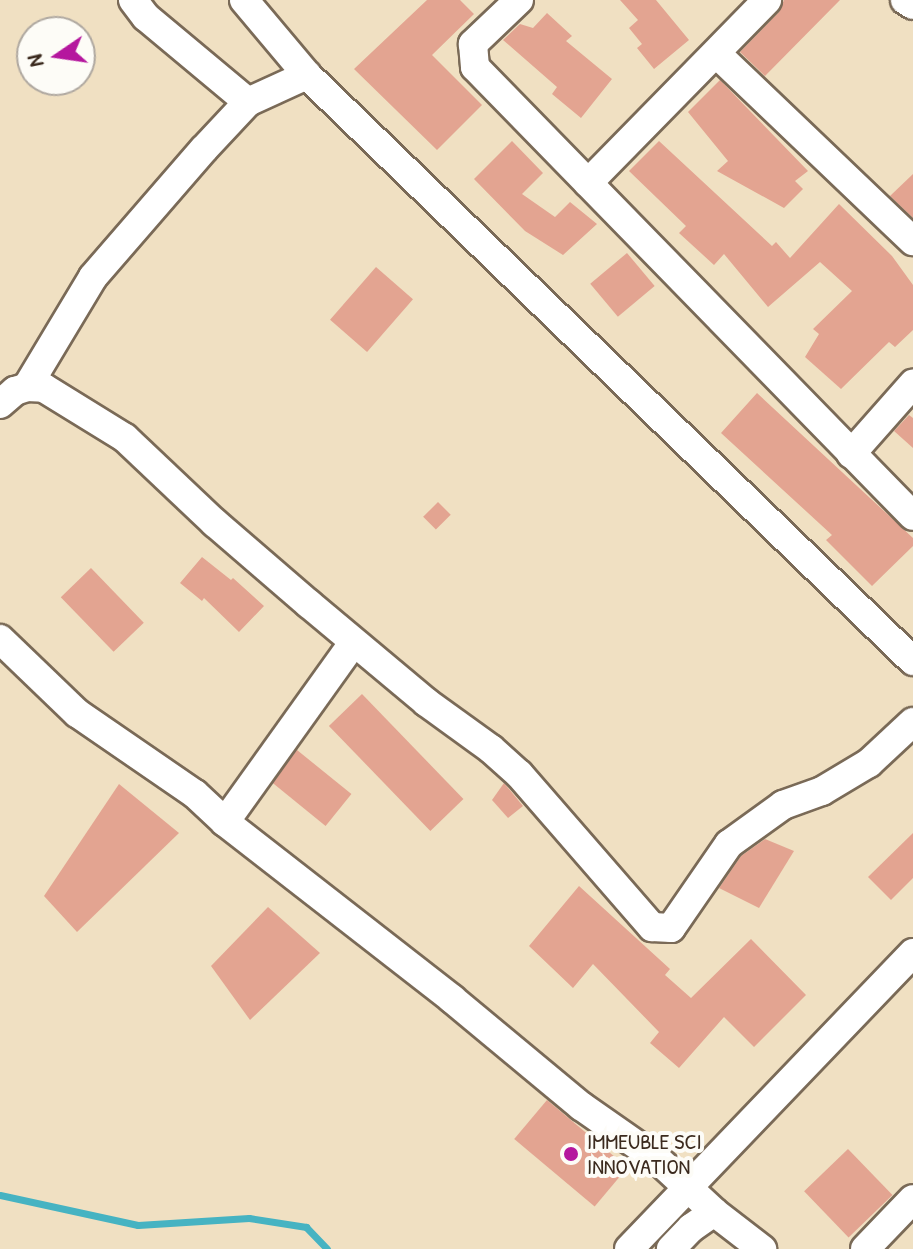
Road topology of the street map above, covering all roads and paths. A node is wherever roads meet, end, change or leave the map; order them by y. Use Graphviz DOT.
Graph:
graph roads {
  1 [pos="133,0"];
  2 [pos="244,0"];
  3 [pos="519,0"];
  4 [pos="767,0"];
  5 [pos="905,0"];
  6 [pos="913,5"];
  7 [pos="717,54"];
  8 [pos="307,75"];
  9 [pos="248,102"];
  10 [pos="588,183"];
  11 [pos="913,241"];
  12 [pos="913,384"];
  13 [pos="27,387"];
  14 [pos="0,404"];
  15 [pos="851,454"];
  16 [pos="913,516"];
  17 [pos="0,639"];
  18 [pos="354,642"];
  19 [pos="913,661"];
  20 [pos="913,722"];
  21 [pos="225,822"];
  22 [pos="913,953"];
  23 [pos="687,1189"];
  24 [pos="913,1199"];
  25 [pos="714,1212"];
  26 [pos="629,1249"];
  27 [pos="671,1249"];
  28 [pos="762,1249"];
  29 [pos="865,1249"];
  1 -- 9 [label="street"];
  2 -- 8 [label="street"];
  3 -- 10 [label="street"];
  4 -- 7 [label="street"];
  5 -- 6 [label="street"];
  7 -- 10 [label="street"];
  7 -- 11 [label="street"];
  8 -- 9 [label="street"];
  8 -- 19 [label="street"];
  9 -- 13 [label="street"];
  10 -- 15 [label="street"];
  12 -- 15 [label="street"];
  13 -- 14 [label="street"];
  13 -- 18 [label="street"];
  15 -- 16 [label="street"];
  17 -- 21 [label="street"];
  18 -- 20 [label="street"];
  18 -- 21 [label="street"];
  21 -- 23 [label="street"];
  22 -- 23 [label="street"];
  23 -- 25 [label="street"];
  23 -- 26 [label="street"];
  24 -- 29 [label="street"];
  25 -- 27 [label="street"];
  25 -- 28 [label="street"];
}
